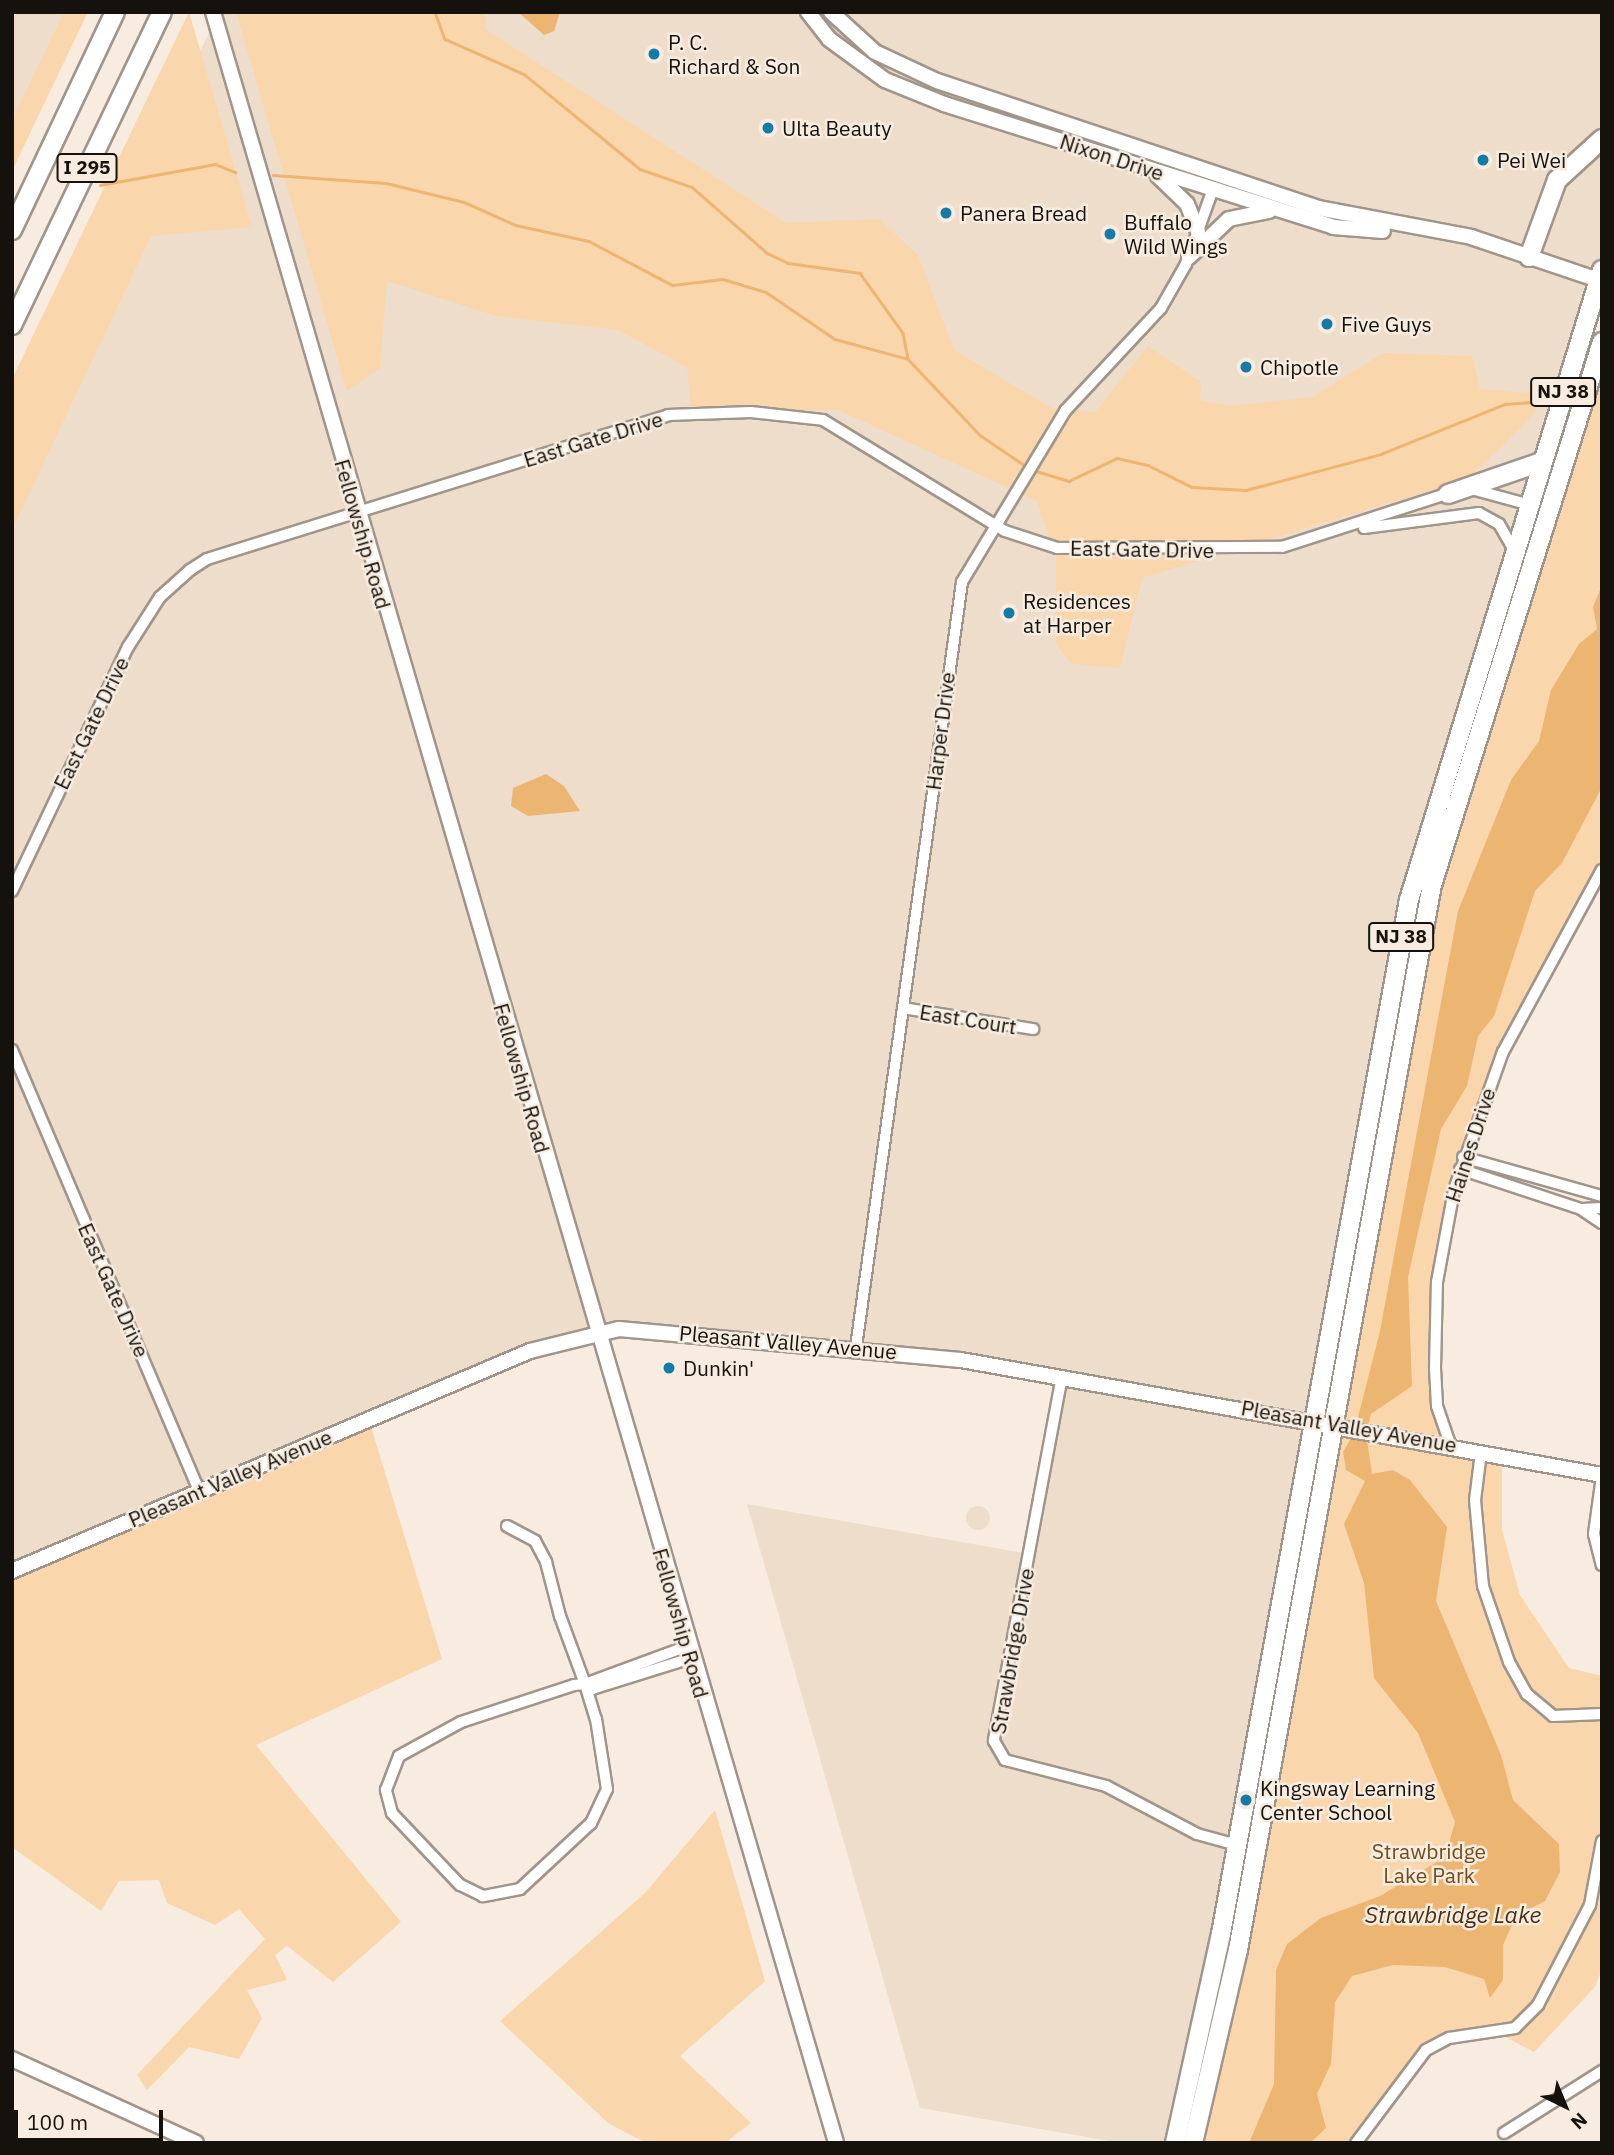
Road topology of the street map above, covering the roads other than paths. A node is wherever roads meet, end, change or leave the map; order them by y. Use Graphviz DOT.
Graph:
graph roads {
  1 [pos="115,12"];
  2 [pos="162,12"];
  3 [pos="213,12"];
  4 [pos="808,12"];
  5 [pos="831,12"];
  6 [pos="1602,139"];
  7 [pos="1145,168"];
  8 [pos="1218,181"];
  9 [pos="1287,213"];
  10 [pos="12,230"];
  11 [pos="1198,231"];
  12 [pos="1444,231"];
  13 [pos="1189,257"];
  14 [pos="1529,257"];
  15 [pos="1601,277"];
  16 [pos="12,325"];
  17 [pos="1602,342"];
  18 [pos="1541,462"];
  19 [pos="1448,494"];
  20 [pos="1527,504"];
  21 [pos="358,516"];
  22 [pos="993,524"];
  23 [pos="1346,531"];
  24 [pos="1513,548"];
  25 [pos="1523,588"];
  26 [pos="1602,870"];
  27 [pos="12,891"];
  28 [pos="903,1008"];
  29 [pos="1033,1029"];
  30 [pos="12,1050"];
  31 [pos="1463,1157"];
  32 [pos="1460,1169"];
  33 [pos="1602,1196"];
  34 [pos="1602,1208"];
  35 [pos="1581,1209"];
  36 [pos="1602,1223"];
  37 [pos="596,1332"];
  38 [pos="856,1347"];
  39 [pos="1062,1376"];
  40 [pos="1313,1420"];
  41 [pos="1341,1425"];
  42 [pos="1450,1444"];
  43 [pos="1481,1452"];
  44 [pos="1602,1475"];
  45 [pos="200,1492"];
  46 [pos="507,1527"];
  47 [pos="1602,1565"];
  48 [pos="12,1571"];
  49 [pos="690,1652"];
  50 [pos="585,1684"];
  51 [pos="1602,1714"];
  52 [pos="1602,1842"];
  53 [pos="1237,1845"];
  54 [pos="12,2059"];
  55 [pos="1602,2071"];
  56 [pos="1504,2133"];
  57 [pos="196,2143"];
  58 [pos="836,2143"];
  59 [pos="1175,2143"];
  60 [pos="1193,2143"];
  61 [pos="1356,2143"];
  1 -- 10 [label="highway, I 295"];
  2 -- 16 [label="highway, I 295"];
  3 -- 21 [label="street, Fellowship Road"];
  4 -- 7 [label="street, Nixon Drive"];
  5 -- 8 [label="street, Nixon Drive"];
  6 -- 14 [label="highway"];
  7 -- 8 [label="street, Nixon Drive"];
  7 -- 11 [label="street"];
  8 -- 9 [label="street, Nixon Drive"];
  8 -- 11 [label="street, Harper Drive"];
  8 -- 12 [label="street, Nixon Drive"];
  9 -- 12 [label="street, Nixon Drive"];
  9 -- 13 [label="street"];
  11 -- 13 [label="street, Harper Drive"];
  12 -- 14 [label="street, Nixon Drive"];
  13 -- 22 [label="street, Harper Drive"];
  14 -- 15 [label="street, Nixon Drive"];
  15 -- 18 [label="highway, NJ 38"];
  17 -- 25 [label="highway, NJ 38"];
  18 -- 19 [label="highway"];
  18 -- 20 [label="highway, NJ 38"];
  19 -- 20 [label="street, East Gate Drive"];
  19 -- 23 [label="street, East Gate Drive"];
  20 -- 24 [label="highway, NJ 38"];
  20 -- 25 [label="highway"];
  21 -- 22 [label="street, East Gate Drive"];
  21 -- 27 [label="street, East Gate Drive"];
  21 -- 37 [label="street, Fellowship Road"];
  22 -- 23 [label="street, East Gate Drive"];
  22 -- 28 [label="street, Harper Drive"];
  23 -- 24 [label="street, East Gate Drive"];
  24 -- 40 [label="highway, NJ 38"];
  25 -- 41 [label="highway, NJ 38"];
  26 -- 31 [label="street, Haines Drive"];
  28 -- 29 [label="street, East Court"];
  28 -- 38 [label="street, Harper Drive"];
  30 -- 45 [label="street, East Gate Drive"];
  31 -- 32 [label="street, Haines Drive"];
  31 -- 33 [label="street"];
  32 -- 35 [label="street"];
  32 -- 42 [label="street, Haines Drive"];
  34 -- 35 [label="street"];
  35 -- 36 [label="street"];
  37 -- 38 [label="street, Pleasant Valley Avenue"];
  37 -- 45 [label="street, Pleasant Valley Avenue"];
  37 -- 49 [label="street, Fellowship Road"];
  38 -- 39 [label="street, Pleasant Valley Avenue"];
  39 -- 40 [label="street, Pleasant Valley Avenue"];
  39 -- 53 [label="street, Strawbridge Drive"];
  40 -- 41 [label="street, Pleasant Valley Avenue"];
  40 -- 53 [label="highway, NJ 38"];
  41 -- 42 [label="street, Pleasant Valley Avenue"];
  41 -- 60 [label="highway, NJ 38"];
  42 -- 43 [label="street, Pleasant Valley Avenue"];
  43 -- 44 [label="street, Pleasant Valley Avenue"];
  43 -- 51 [label="street"];
  44 -- 47 [label="street"];
  45 -- 48 [label="street, Pleasant Valley Avenue"];
  46 -- 50 [label="street"];
  49 -- 50 [label="street"];
  49 -- 58 [label="street, Fellowship Road"];
  50 -- 50 [label="street"];
  52 -- 61 [label="street"];
  53 -- 59 [label="highway, NJ 38"];
  54 -- 57 [label="street"];
  55 -- 56 [label="street"];
}
